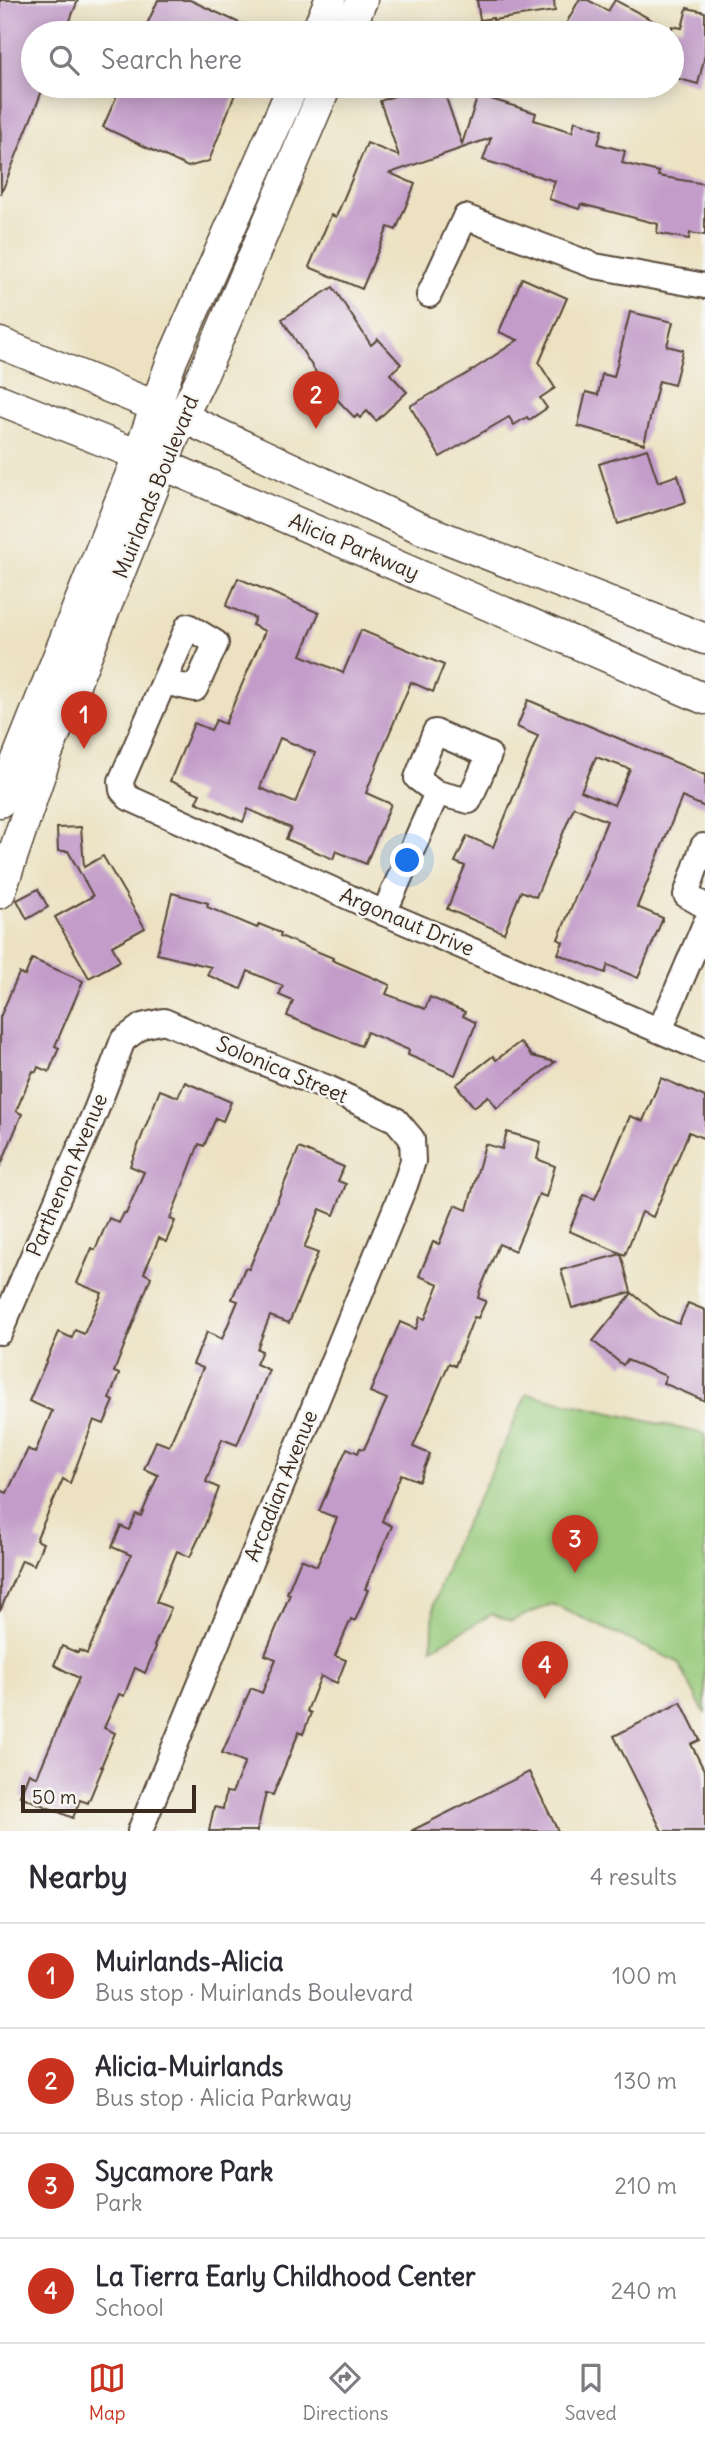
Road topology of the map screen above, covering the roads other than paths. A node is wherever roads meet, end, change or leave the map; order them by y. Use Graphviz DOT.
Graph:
graph roads {
  1 [pos="330,0"];
  2 [pos="362,0"];
  3 [pos="321,21"];
  4 [pos="353,21"];
  5 [pos="288,98"];
  6 [pos="321,98"];
  7 [pos="705,286"];
  8 [pos="429,295"];
  9 [pos="0,343"];
  10 [pos="0,400"];
  11 [pos="169,412"];
  12 [pos="151,461"];
  13 [pos="705,639"];
  14 [pos="164,682"];
  15 [pos="705,699"];
  16 [pos="437,793"];
  17 [pos="0,803"];
  18 [pos="705,847"];
  19 [pos="0,893"];
  20 [pos="705,906"];
  21 [pos="384,913"];
  22 [pos="705,924"];
  23 [pos="142,1026"];
  24 [pos="660,1030"];
  25 [pos="705,1050"];
  26 [pos="412,1139"];
  27 [pos="0,1332"];
  28 [pos="141,1831"];
  1 -- 3 [label="main road"];
  2 -- 4 [label="main road"];
  5 -- 11 [label="main road, Muirlands Boulevard"];
  6 -- 11 [label="main road, Muirlands Boulevard"];
  7 -- 8 [label="street"];
  9 -- 11 [label="main road, Alicia Parkway"];
  10 -- 12 [label="main road, Alicia Parkway"];
  11 -- 12 [label="main road, Muirlands Boulevard"];
  11 -- 13 [label="main road, Alicia Parkway"];
  12 -- 15 [label="main road, Alicia Parkway"];
  12 -- 17 [label="main road, Muirlands Boulevard"];
  12 -- 19 [label="main road, Muirlands Boulevard"];
  14 -- 21 [label="street, Argonaut Drive"];
  16 -- 21 [label="street"];
  18 -- 20 [label="street"];
  21 -- 24 [label="street, Argonaut Drive"];
  22 -- 24 [label="street"];
  23 -- 26 [label="street, Solonica Street"];
  23 -- 27 [label="street, Parthenon Avenue"];
  24 -- 25 [label="street, Argonaut Drive"];
  26 -- 28 [label="street, Arcadian Avenue"];
}
